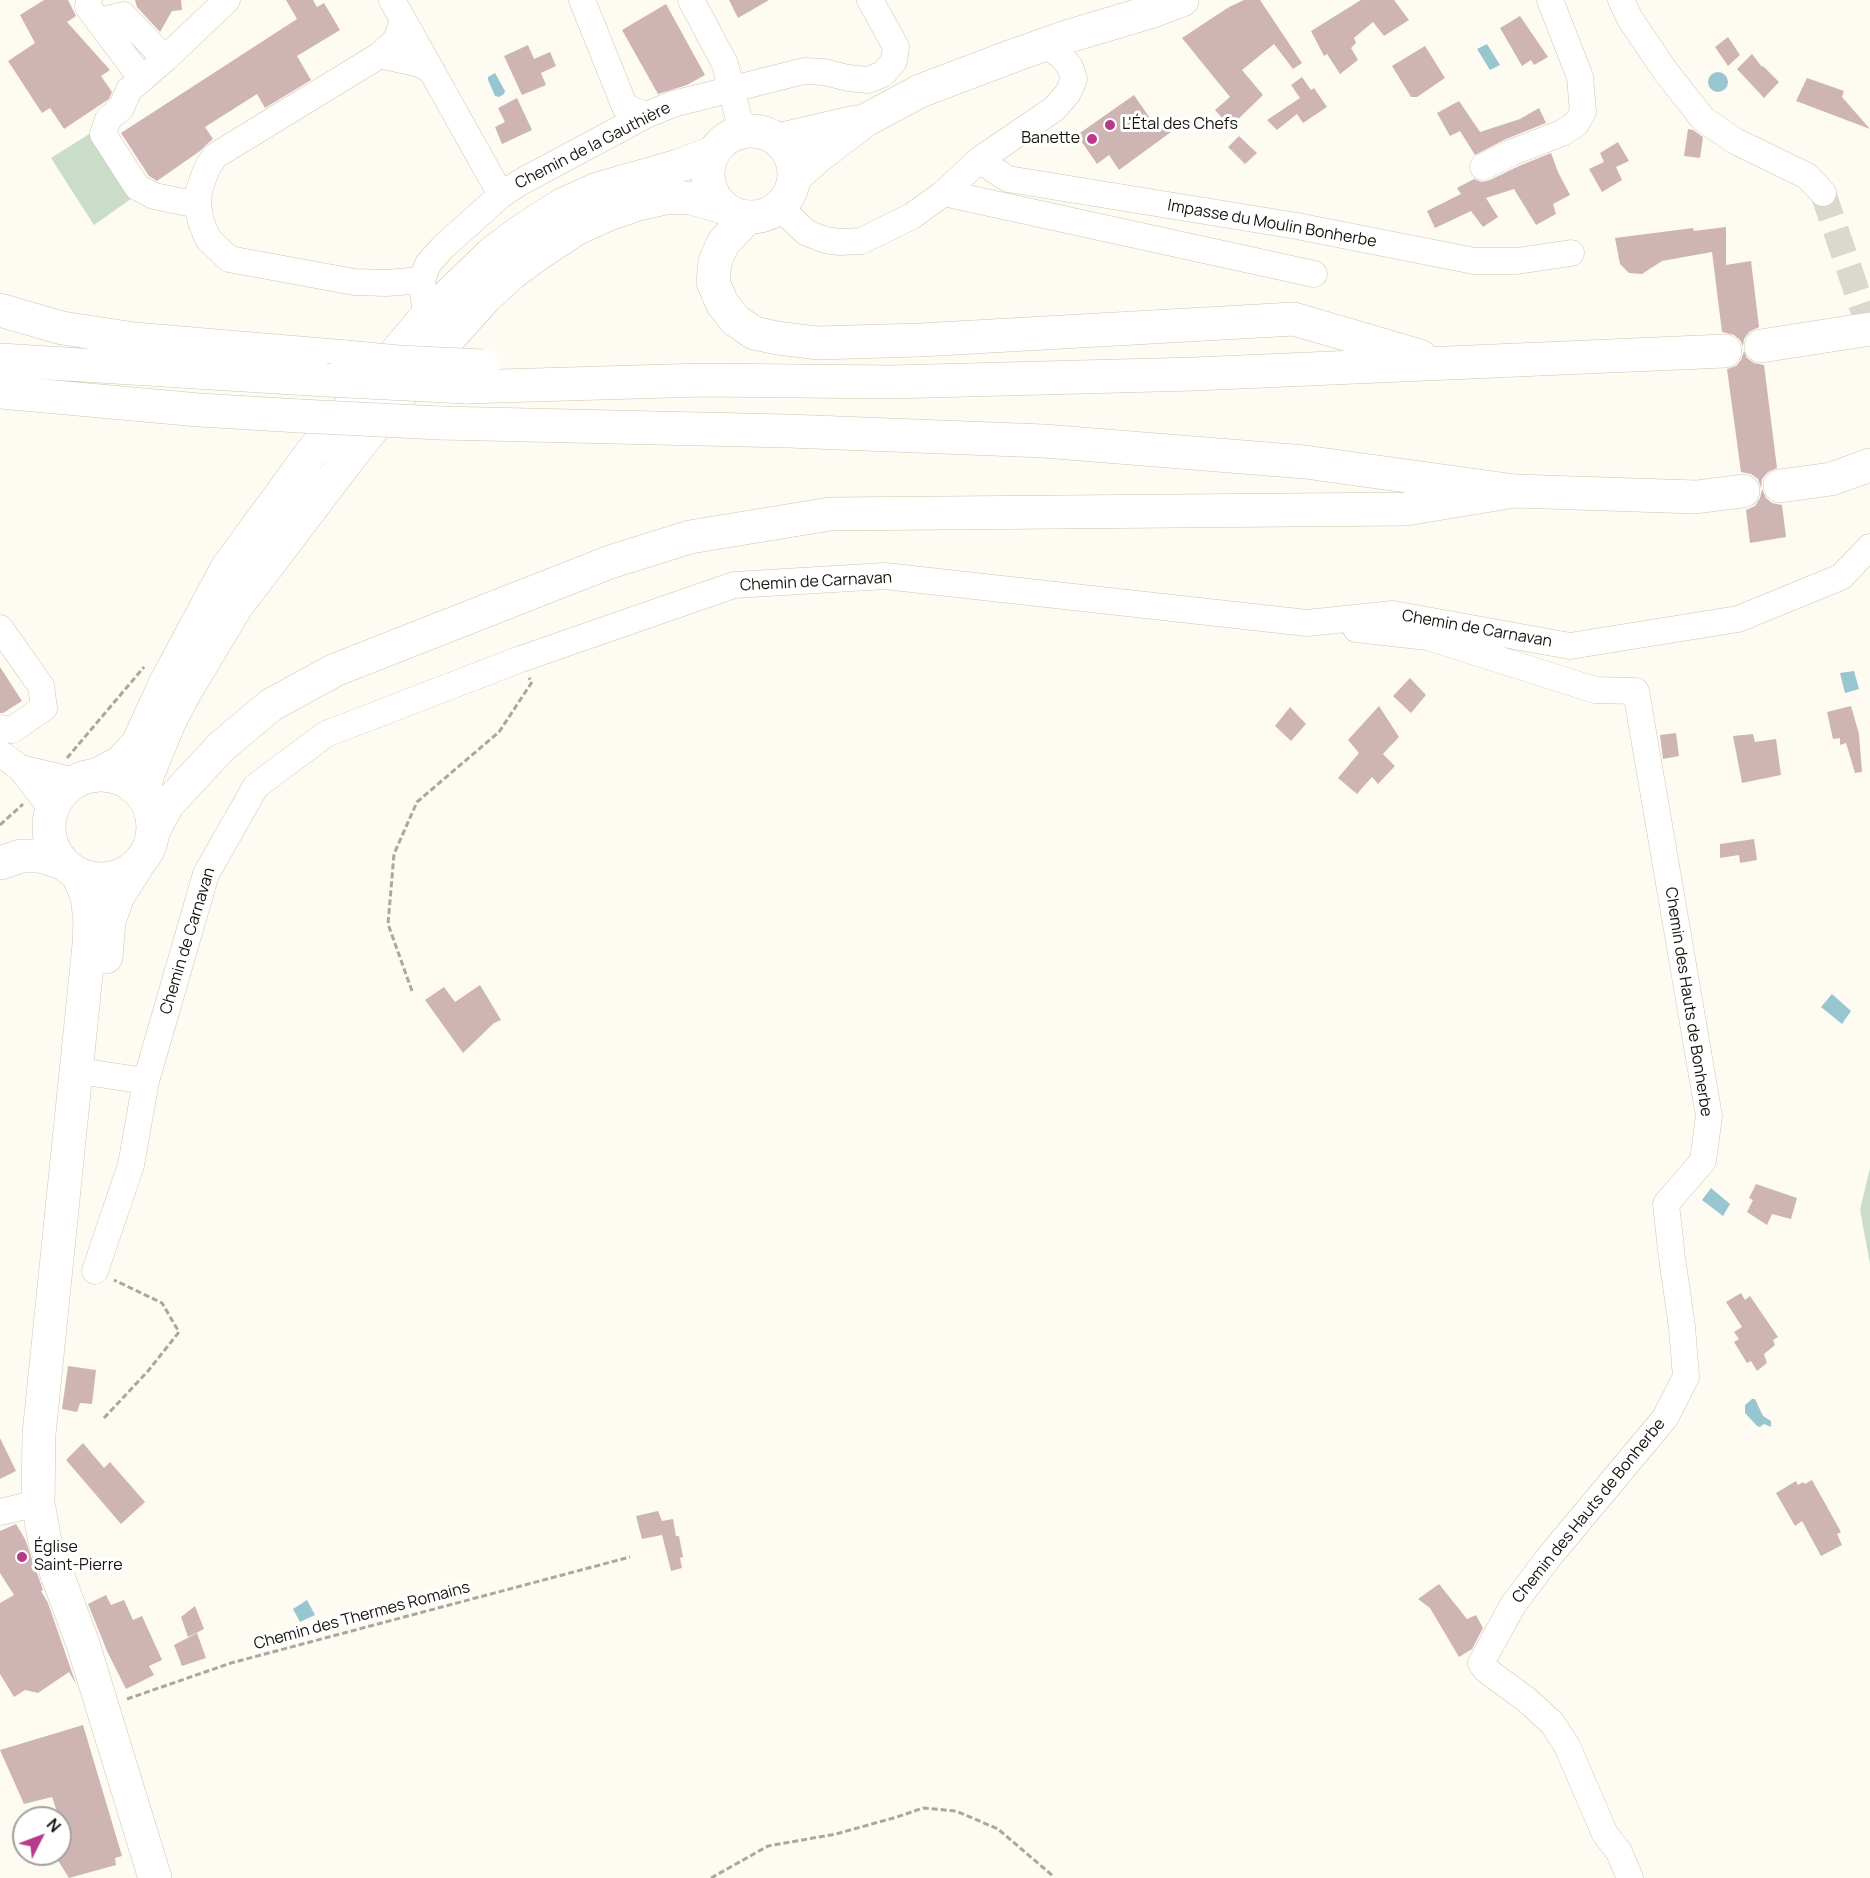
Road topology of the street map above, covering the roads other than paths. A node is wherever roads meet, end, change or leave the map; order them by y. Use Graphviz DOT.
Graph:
graph roads {
  1 [pos="227,0"];
  2 [pos="691,0"];
  3 [pos="870,0"];
  4 [pos="1182,0"];
  5 [pos="1550,0"];
  6 [pos="1621,0"];
  7 [pos="590,3"];
  8 [pos="94,10"];
  9 [pos="398,11"];
  10 [pos="1056,41"];
  11 [pos="380,55"];
  12 [pos="165,59"];
  13 [pos="432,71"];
  14 [pos="142,79"];
  15 [pos="731,89"];
  16 [pos="646,115"];
  17 [pos="866,120"];
  18 [pos="742,132"];
  19 [pos="778,140"];
  20 [pos="712,153"];
  21 [pos="978,159"];
  22 [pos="1483,167"];
  23 [pos="794,178"];
  24 [pos="944,193"];
  25 [pos="1823,193"];
  26 [pos="501,195"];
  27 [pos="198,205"];
  28 [pos="779,207"];
  29 [pos="736,212"];
  30 [pos="1571,253"];
  31 [pos="1314,274"];
  32 [pos="422,280"];
  33 [pos="0,310"];
  34 [pos="426,317"];
  35 [pos="1870,329"];
  36 [pos="1761,346"];
  37 [pos="1725,351"];
  38 [pos="0,360"];
  39 [pos="1448,363"];
  40 [pos="336,368"];
  41 [pos="0,392"];
  42 [pos="0,410"];
  43 [pos="199,410"];
  44 [pos="1870,465"];
  45 [pos="1780,486"];
  46 [pos="1515,491"];
  47 [pos="1743,491"];
  48 [pos="1870,547"];
  49 [pos="1307,623"];
  50 [pos="0,628"];
  51 [pos="0,728"];
  52 [pos="10,761"];
  53 [pos="78,772"];
  54 [pos="144,797"];
  55 [pos="44,807"];
  56 [pos="154,830"];
  57 [pos="0,849"];
  58 [pos="0,863"];
  59 [pos="136,868"];
  60 [pos="70,869"];
  61 [pos="92,1072"];
  62 [pos="146,1081"];
  63 [pos="57,1255"];
  64 [pos="95,1271"];
  65 [pos="38,1503"];
  66 [pos="0,1512"];
  67 [pos="155,1878"];
  68 [pos="1630,1878"];
  1 -- 12 [label="street"];
  2 -- 15 [label="street"];
  3 -- 15 [label="street, Chemin de la Gauthière"];
  4 -- 10 [label="main road"];
  5 -- 22 [label="street"];
  6 -- 25 [label="street"];
  7 -- 16 [label="street"];
  8 -- 12 [label="street"];
  8 -- 14 [label="street"];
  9 -- 11 [label="street"];
  9 -- 13 [label="street"];
  10 -- 17 [label="main road"];
  10 -- 21 [label="street"];
  11 -- 13 [label="street"];
  11 -- 27 [label="street"];
  12 -- 14 [label="street"];
  13 -- 26 [label="street"];
  14 -- 27 [label="street"];
  15 -- 16 [label="street, Chemin de la Gauthière"];
  15 -- 18 [label="street"];
  16 -- 26 [label="street, Chemin de la Gauthière"];
  17 -- 19 [label="main road"];
  17 -- 23 [label="main road"];
  18 -- 19 [label="main road"];
  18 -- 20 [label="main road"];
  19 -- 23 [label="main road"];
  20 -- 29 [label="main road"];
  20 -- 34 [label="main road"];
  21 -- 24 [label="street"];
  21 -- 30 [label="street, Impasse du Moulin Bonherbe"];
  23 -- 28 [label="main road"];
  24 -- 28 [label="street"];
  24 -- 31 [label="street"];
  26 -- 32 [label="street, Chemin de la Gauthière"];
  27 -- 32 [label="street"];
  28 -- 29 [label="main road"];
  29 -- 39 [label="main road"];
  29 -- 54 [label="main road"];
  32 -- 34 [label="street"];
  33 -- 40 [label="main road"];
  34 -- 53 [label="main road"];
  35 -- 36 [label="main road"];
  37 -- 39 [label="main road"];
  38 -- 40 [label="main road"];
  39 -- 40 [label="main road, bridge"];
  41 -- 43 [label="main road"];
  42 -- 43 [label="main road"];
  43 -- 46 [label="main road, bridge"];
  44 -- 45 [label="main road"];
  46 -- 47 [label="main road"];
  46 -- 56 [label="main road"];
  48 -- 49 [label="street, Chemin de Carnavan"];
  49 -- 62 [label="street, Chemin de Carnavan"];
  49 -- 68 [label="street, Chemin des Hauts de Bonherbe"];
  50 -- 51 [label="street"];
  52 -- 53 [label="street"];
  52 -- 55 [label="street"];
  53 -- 54 [label="main road"];
  53 -- 55 [label="main road"];
  54 -- 56 [label="main road"];
  55 -- 57 [label="main road"];
  55 -- 60 [label="main road"];
  56 -- 59 [label="main road"];
  58 -- 60 [label="main road"];
  59 -- 60 [label="main road"];
  59 -- 61 [label="main road"];
  60 -- 63 [label="main road"];
  61 -- 62 [label="street"];
  61 -- 63 [label="main road"];
  62 -- 64 [label="street, Chemin de Carnavan"];
  63 -- 65 [label="main road"];
  65 -- 66 [label="street"];
  65 -- 67 [label="main road"];
}
